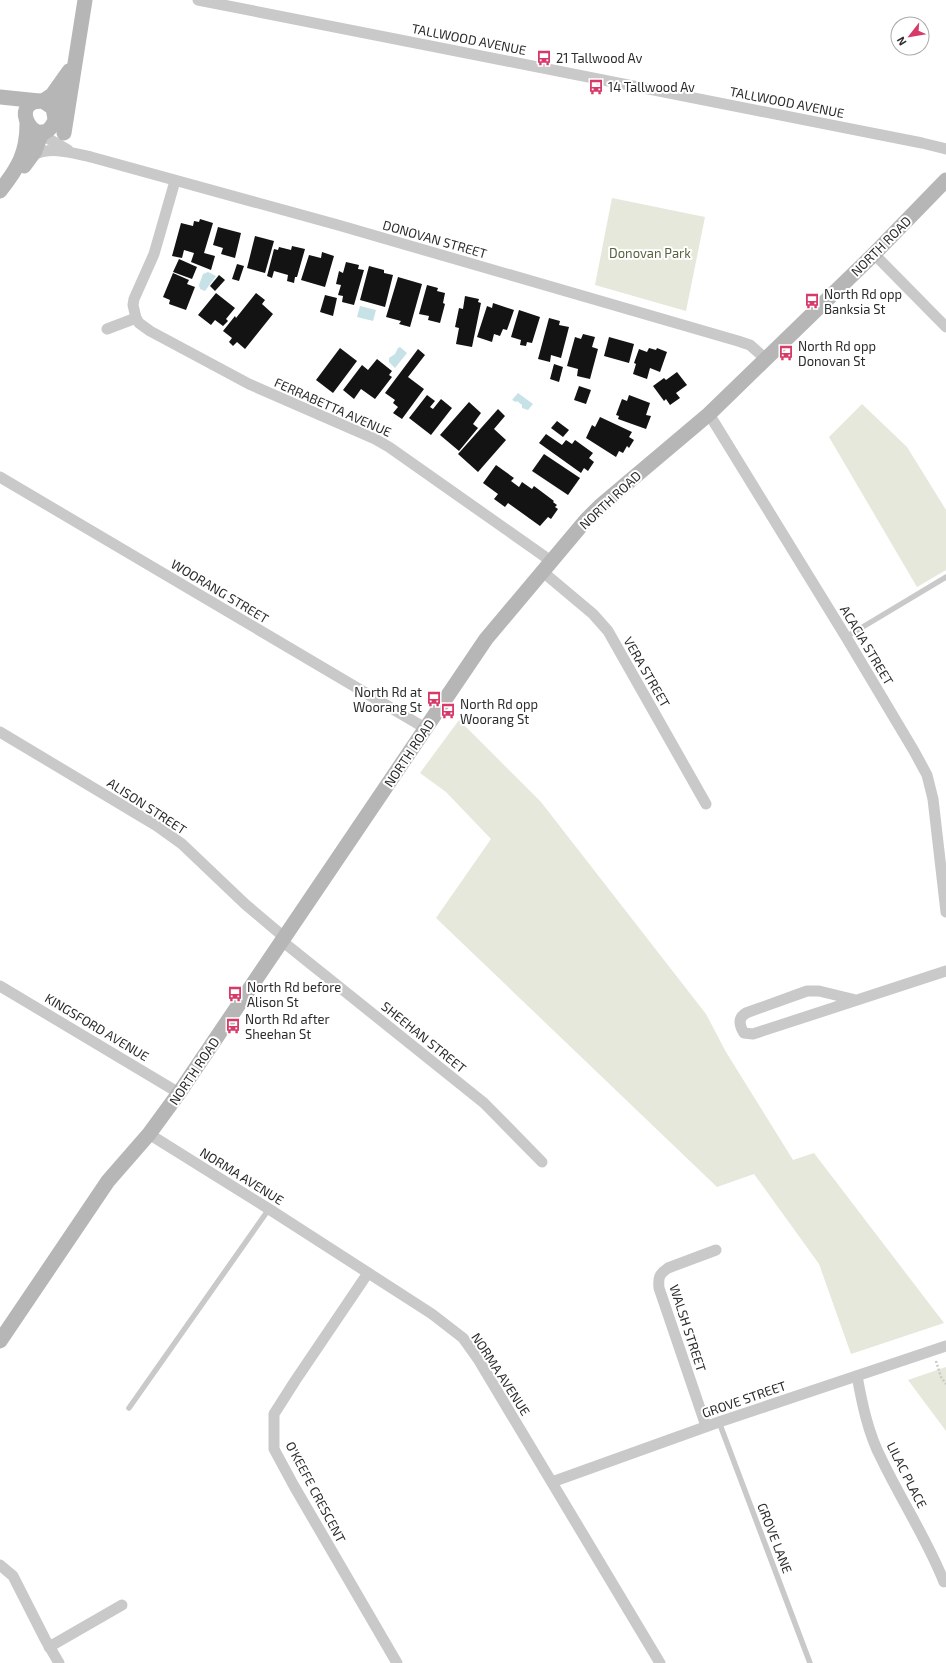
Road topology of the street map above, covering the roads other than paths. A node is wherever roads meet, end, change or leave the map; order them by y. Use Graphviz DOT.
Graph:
graph roads {
  1 [pos="85,0"];
  2 [pos="198,0"];
  3 [pos="75,58"];
  4 [pos="72,80"];
  5 [pos="0,97"];
  6 [pos="41,101"];
  7 [pos="0,103"];
  8 [pos="56,119"];
  9 [pos="26,121"];
  10 [pos="43,132"];
  11 [pos="64,133"];
  12 [pos="946,149"];
  13 [pos="75,154"];
  14 [pos="33,155"];
  15 [pos="91,157"];
  16 [pos="946,180"];
  17 [pos="175,181"];
  18 [pos="3,186"];
  19 [pos="874,254"];
  20 [pos="136,318"];
  21 [pos="946,327"];
  22 [pos="107,329"];
  23 [pos="766,359"];
  24 [pos="709,414"];
  25 [pos="0,477"];
  26 [pos="547,567"];
  27 [pos="946,577"];
  28 [pos="846,637"];
  29 [pos="425,728"];
  30 [pos="0,732"];
  31 [pos="706,804"];
  32 [pos="946,912"];
  33 [pos="283,939"];
  34 [pos="946,970"];
  35 [pos="0,986"];
  36 [pos="856,1000"];
  37 [pos="179,1093"];
  38 [pos="149,1134"];
  39 [pos="542,1162"];
  40 [pos="269,1209"];
  41 [pos="716,1250"];
  42 [pos="368,1273"];
  43 [pos="0,1341"];
  44 [pos="946,1346"];
  45 [pos="857,1376"];
  46 [pos="129,1408"];
  47 [pos="719,1422"];
  48 [pos="706,1426"];
  49 [pos="552,1482"];
  50 [pos="0,1565"];
  51 [pos="944,1582"];
  52 [pos="122,1605"];
  53 [pos="49,1647"];
  54 [pos="58,1663"];
  55 [pos="397,1663"];
  56 [pos="660,1663"];
  57 [pos="810,1663"];
  1 -- 3 [label="street"];
  2 -- 12 [label="street, TALLWOOD AVENUE"];
  3 -- 4 [label="street"];
  3 -- 6 [label="street"];
  4 -- 8 [label="street"];
  4 -- 11 [label="street"];
  5 -- 6 [label="street"];
  6 -- 8 [label="street"];
  6 -- 9 [label="street"];
  7 -- 9 [label="street"];
  8 -- 10 [label="street"];
  9 -- 10 [label="street"];
  9 -- 18 [label="street"];
  10 -- 13 [label="street, DONOVAN STREET"];
  10 -- 14 [label="street"];
  11 -- 15 [label="street, DONOVAN STREET"];
  13 -- 14 [label="street, DONOVAN STREET"];
  13 -- 15 [label="street, DONOVAN STREET"];
  14 -- 18 [label="street"];
  15 -- 17 [label="street, DONOVAN STREET"];
  16 -- 19 [label="street, NORTH ROAD"];
  17 -- 20 [label="street"];
  17 -- 23 [label="street, DONOVAN STREET"];
  19 -- 21 [label="street"];
  19 -- 23 [label="street, NORTH ROAD"];
  20 -- 22 [label="street"];
  20 -- 26 [label="street, FERRABETTA AVENUE"];
  23 -- 24 [label="street, NORTH ROAD"];
  24 -- 26 [label="street, NORTH ROAD"];
  24 -- 28 [label="street, ACACIA STREET"];
  25 -- 29 [label="street, WOORANG STREET"];
  26 -- 29 [label="street, NORTH ROAD"];
  26 -- 31 [label="street, VERA STREET"];
  27 -- 28 [label="lane"];
  28 -- 32 [label="street, ACACIA STREET"];
  29 -- 33 [label="street, NORTH ROAD"];
  30 -- 33 [label="street, ALISON STREET"];
  33 -- 37 [label="street, NORTH ROAD"];
  33 -- 39 [label="street, SHEEHAN STREET"];
  34 -- 36 [label="street"];
  35 -- 37 [label="street, KINGSFORD AVENUE"];
  36 -- 36 [label="street"];
  37 -- 38 [label="street, NORTH ROAD"];
  38 -- 40 [label="street, NORMA AVENUE"];
  38 -- 43 [label="street, NORTH ROAD"];
  40 -- 42 [label="street, NORMA AVENUE"];
  40 -- 46 [label="lane"];
  41 -- 48 [label="street, WALSH STREET"];
  42 -- 49 [label="street, NORMA AVENUE"];
  42 -- 55 [label="street, O'KEEFE CRESCENT"];
  44 -- 45 [label="street, GROVE STREET"];
  45 -- 47 [label="street, GROVE STREET"];
  45 -- 51 [label="street, LILAC PLACE"];
  47 -- 48 [label="street, GROVE STREET"];
  47 -- 57 [label="lane, GROVE LANE"];
  48 -- 49 [label="street, GROVE STREET"];
  49 -- 56 [label="street, NORMA AVENUE"];
  50 -- 53 [label="street"];
  52 -- 53 [label="street"];
  53 -- 54 [label="street"];
}
